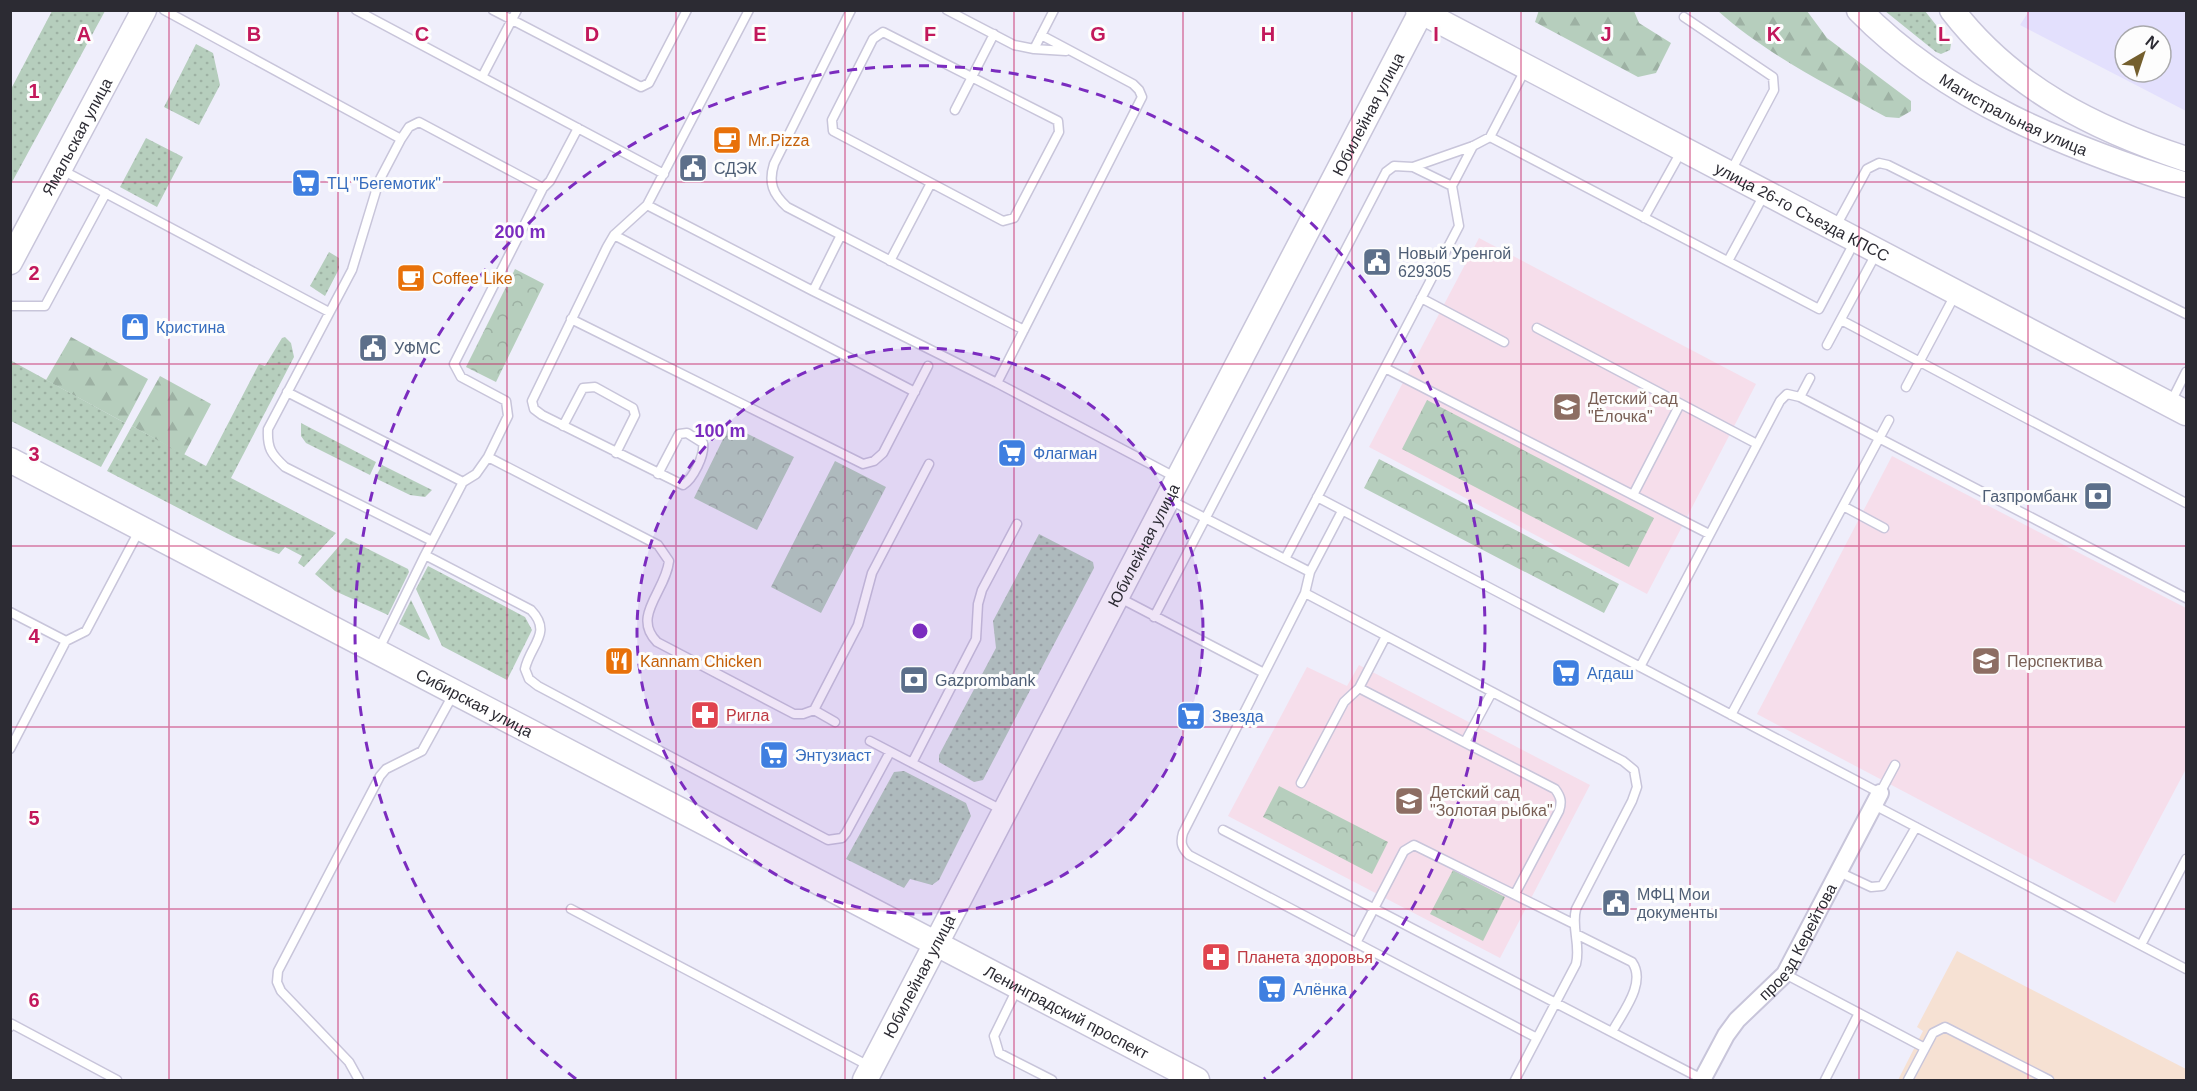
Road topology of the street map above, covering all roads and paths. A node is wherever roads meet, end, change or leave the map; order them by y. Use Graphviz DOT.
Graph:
graph roads {
  1 [pos="144,10"];
  2 [pos="164,10"];
  3 [pos="356,10"];
  4 [pos="493,10"];
  5 [pos="517,10"];
  6 [pos="687,10"];
  7 [pos="749,10"];
  8 [pos="850,10"];
  9 [pos="947,10"];
  10 [pos="1054,10"];
  11 [pos="1859,10"];
  12 [pos="1952,10"];
  13 [pos="1420,11"];
  14 [pos="1684,17"];
  15 [pos="511,20"];
  16 [pos="994,34"];
  17 [pos="1041,35"];
  18 [pos="1034,48"];
  19 [pos="1071,51"];
  20 [pos="1526,68"];
  21 [pos="972,76"];
  22 [pos="482,77"];
  23 [pos="955,110"];
  24 [pos="578,128"];
  25 [pos="1490,137"];
  26 [pos="401,139"];
  27 [pos="1473,146"];
  28 [pos="1682,149"];
  29 [pos="2187,159"];
  30 [pos="1413,167"];
  31 [pos="60,169"];
  32 [pos="664,174"];
  33 [pos="1729,174"];
  34 [pos="931,183"];
  35 [pos="2187,185"];
  36 [pos="1452,186"];
  37 [pos="543,188"];
  38 [pos="1765,192"];
  39 [pos="106,193"];
  40 [pos="647,205"];
  41 [pos="1644,218"];
  42 [pos="1845,234"];
  43 [pos="614,235"];
  44 [pos="842,236"];
  45 [pos="1877,251"];
  46 [pos="890,261"];
  47 [pos="1728,261"];
  48 [pos="10,262"];
  49 [pos="813,291"];
  50 [pos="1956,292"];
  51 [pos="1421,298"];
  52 [pos="10,306"];
  53 [pos="329,312"];
  54 [pos="2187,314"];
  55 [pos="571,319"];
  56 [pos="1841,320"];
  57 [pos="1537,328"];
  58 [pos="1024,330"];
  59 [pos="1504,342"];
  60 [pos="1827,345"];
  61 [pos="1919,362"];
  62 [pos="928,366"];
  63 [pos="1385,368"];
  64 [pos="2187,372"];
  65 [pos="1810,378"];
  66 [pos="997,383"];
  67 [pos="1906,387"];
  68 [pos="287,392"];
  69 [pos="915,392"];
  70 [pos="1800,397"];
  71 [pos="1680,404"];
  72 [pos="2178,409"];
  73 [pos="1888,420"];
  74 [pos="563,426"];
  75 [pos="1879,438"];
  76 [pos="1757,444"];
  77 [pos="616,453"];
  78 [pos="488,457"];
  79 [pos="10,460"];
  80 [pos="929,465"];
  81 [pos="658,474"];
  82 [pos="463,482"];
  83 [pos="1172,488"];
  84 [pos="1633,495"];
  85 [pos="1317,497"];
  86 [pos="2187,503"];
  87 [pos="1843,506"];
  88 [pos="1342,511"];
  89 [pos="1206,518"];
  90 [pos="1017,524"];
  91 [pos="141,528"];
  92 [pos="1884,528"];
  93 [pos="1709,534"];
  94 [pos="432,541"];
  95 [pos="425,555"];
  96 [pos="1285,559"];
  97 [pos="1310,572"];
  98 [pos="1305,593"];
  99 [pos="1115,596"];
  100 [pos="2187,598"];
  101 [pos="10,612"];
  102 [pos="1154,617"];
  103 [pos="1386,636"];
  104 [pos="66,641"];
  105 [pos="378,652"];
  106 [pos="1640,667"];
  107 [pos="1264,673"];
  108 [pos="1359,688"];
  109 [pos="454,692"];
  110 [pos="1492,692"];
  111 [pos="814,710"];
  112 [pos="1731,715"];
  113 [pos="835,722"];
  114 [pos="870,741"];
  115 [pos="1465,742"];
  116 [pos="10,749"];
  117 [pos="890,752"];
  118 [pos="912,763"];
  119 [pos="1894,765"];
  120 [pos="1301,783"];
  121 [pos="1877,799"];
  122 [pos="1004,812"];
  123 [pos="1916,827"];
  124 [pos="1223,830"];
  125 [pos="2187,859"];
  126 [pos="1839,872"];
  127 [pos="1515,894"];
  128 [pos="1374,908"];
  129 [pos="571,909"];
  130 [pos="1574,924"];
  131 [pos="1576,934"];
  132 [pos="1356,943"];
  133 [pos="936,944"];
  134 [pos="2141,945"];
  135 [pos="2187,969"];
  136 [pos="1785,974"];
  137 [pos="1018,987"];
  138 [pos="1556,1003"];
  139 [pos="1859,1014"];
  140 [pos="11,1025"];
  141 [pos="1612,1032"];
  142 [pos="1537,1038"];
  143 [pos="1925,1048"];
  144 [pos="869,1074"];
  145 [pos="117,1080"];
  146 [pos="359,1080"];
  147 [pos="1052,1080"];
  148 [pos="1197,1080"];
  149 [pos="1515,1080"];
  150 [pos="1702,1080"];
  151 [pos="1825,1080"];
  152 [pos="1908,1080"];
  153 [pos="2049,1080"];
  1 -- 31 [label="main road, Ямальская улица"];
  2 -- 26 [label="lane"];
  3 -- 22 [label="lane"];
  4 -- 15 [label="lane"];
  5 -- 15 [label="lane"];
  6 -- 15 [label="lane"];
  7 -- 32 [label="lane"];
  8 -- 44 [label="lane"];
  9 -- 16 [label="lane"];
  10 -- 17 [label="lane"];
  11 -- 35 [label="main road, Магистральная улица"];
  12 -- 29 [label="main road, Магистральная улица"];
  13 -- 20 [label="main road, улица 26-го Съезда КПСС"];
  13 -- 83 [label="main road, Юбилейная улица"];
  14 -- 33 [label="lane"];
  15 -- 22 [label="lane"];
  16 -- 18 [label="lane"];
  16 -- 21 [label="lane"];
  17 -- 18 [label="lane"];
  17 -- 19 [label="lane"];
  18 -- 19 [label="lane"];
  19 -- 58 [label="lane"];
  20 -- 25 [label="lane"];
  20 -- 28 [label="main road, улица 26-го Съезда КПСС"];
  21 -- 23 [label="lane"];
  21 -- 34 [label="lane"];
  21 -- 34 [label="lane"];
  22 -- 24 [label="lane"];
  24 -- 32 [label="lane"];
  24 -- 37 [label="lane"];
  25 -- 27 [label="lane"];
  25 -- 41 [label="lane"];
  26 -- 37 [label="lane"];
  26 -- 53 [label="lane"];
  27 -- 30 [label="lane"];
  27 -- 36 [label="lane"];
  28 -- 33 [label="main road, улица 26-го Съезда КПСС"];
  28 -- 41 [label="lane"];
  30 -- 36 [label="lane"];
  30 -- 89 [label="lane"];
  31 -- 39 [label="lane"];
  31 -- 48 [label="main road, Ямальская улица"];
  32 -- 40 [label="lane"];
  33 -- 38 [label="main road, улица 26-го Съезда КПСС"];
  34 -- 46 [label="lane"];
  36 -- 51 [label="lane"];
  37 -- 78 [label="lane"];
  38 -- 42 [label="main road, улица 26-го Съезда КПСС"];
  38 -- 47 [label="lane"];
  39 -- 52 [label="lane"];
  39 -- 53 [label="lane"];
  40 -- 43 [label="lane"];
  40 -- 49 [label="lane"];
  41 -- 47 [label="lane"];
  42 -- 45 [label="main road, улица 26-го Съезда КПСС"];
  42 -- 47 [label="lane"];
  42 -- 54 [label="lane"];
  43 -- 55 [label="lane"];
  43 -- 69 [label="lane"];
  44 -- 46 [label="lane"];
  44 -- 49 [label="lane"];
  45 -- 50 [label="main road, улица 26-го Съезда КПСС"];
  45 -- 56 [label="lane"];
  46 -- 58 [label="lane"];
  49 -- 66 [label="lane"];
  50 -- 61 [label="lane"];
  50 -- 72 [label="main road, улица 26-го Съезда КПСС"];
  51 -- 59 [label="lane"];
  51 -- 63 [label="lane"];
  53 -- 68 [label="lane"];
  55 -- 69 [label="lane"];
  55 -- 74 [label="lane"];
  56 -- 60 [label="lane"];
  56 -- 61 [label="lane"];
  57 -- 71 [label="lane"];
  58 -- 66 [label="lane"];
  61 -- 67 [label="lane"];
  61 -- 86 [label="lane"];
  62 -- 69 [label="lane"];
  63 -- 84 [label="lane"];
  63 -- 85 [label="lane"];
  64 -- 72 [label="lane"];
  65 -- 70 [label="lane"];
  66 -- 83 [label="lane"];
  68 -- 82 [label="lane"];
  68 -- 94 [label="lane"];
  70 -- 75 [label="lane"];
  70 -- 76 [label="lane"];
  71 -- 76 [label="lane"];
  71 -- 84 [label="lane"];
  73 -- 75 [label="lane"];
  74 -- 77 [label="lane"];
  74 -- 77 [label="lane"];
  75 -- 87 [label="lane"];
  75 -- 100 [label="lane"];
  76 -- 93 [label="lane"];
  77 -- 81 [label="lane"];
  78 -- 82 [label="lane"];
  78 -- 111 [label="lane"];
  79 -- 91 [label="main road, Сибирская улица"];
  80 -- 111 [label="lane"];
  81 -- 81 [label="lane"];
  82 -- 94 [label="lane"];
  83 -- 89 [label="lane"];
  83 -- 99 [label="main road, Юбилейная улица"];
  84 -- 93 [label="lane"];
  85 -- 88 [label="lane"];
  85 -- 96 [label="lane"];
  87 -- 92 [label="lane"];
  87 -- 112 [label="lane"];
  88 -- 97 [label="lane"];
  88 -- 106 [label="lane"];
  89 -- 96 [label="lane"];
  89 -- 102 [label="lane"];
  90 -- 118 [label="lane"];
  91 -- 104 [label="lane"];
  91 -- 105 [label="main road, Сибирская улица"];
  93 -- 106 [label="lane"];
  94 -- 95 [label="lane"];
  95 -- 105 [label="lane"];
  95 -- 117 [label="lane"];
  96 -- 97 [label="lane"];
  97 -- 98 [label="lane"];
  98 -- 103 [label="lane"];
  98 -- 107 [label="lane"];
  99 -- 102 [label="lane"];
  99 -- 122 [label="main road, Юбилейная улица"];
  101 -- 104 [label="lane"];
  102 -- 107 [label="lane"];
  103 -- 108 [label="lane"];
  103 -- 110 [label="lane"];
  104 -- 116 [label="lane"];
  105 -- 109 [label="main road, Сибирская улица"];
  106 -- 112 [label="lane"];
  107 -- 132 [label="lane"];
  108 -- 115 [label="lane"];
  108 -- 120 [label="lane"];
  109 -- 133 [label="main road, Сибирская улица"];
  109 -- 146 [label="lane"];
  110 -- 115 [label="lane"];
  110 -- 130 [label="lane"];
  111 -- 113 [label="lane"];
  112 -- 121 [label="lane"];
  114 -- 117 [label="lane"];
  115 -- 127 [label="lane"];
  117 -- 118 [label="lane"];
  118 -- 122 [label="lane"];
  119 -- 121 [label="lane"];
  121 -- 123 [label="lane"];
  121 -- 126 [label="street, проезд Керейтова"];
  122 -- 133 [label="main road, Юбилейная улица"];
  123 -- 126 [label="lane"];
  123 -- 134 [label="lane"];
  124 -- 128 [label="lane"];
  125 -- 134 [label="lane"];
  126 -- 136 [label="street, проезд Керейтова"];
  127 -- 128 [label="lane"];
  127 -- 130 [label="lane"];
  128 -- 132 [label="lane"];
  128 -- 138 [label="lane"];
  129 -- 144 [label="lane"];
  130 -- 131 [label="lane"];
  131 -- 138 [label="lane"];
  131 -- 141 [label="lane"];
  132 -- 142 [label="lane"];
  133 -- 137 [label="main road, Ленинградский проспект"];
  133 -- 144 [label="main road, Юбилейная улица"];
  134 -- 135 [label="lane"];
  136 -- 139 [label="lane"];
  136 -- 150 [label="street, проезд Керейтова"];
  137 -- 147 [label="lane"];
  137 -- 148 [label="main road, Ленинградский проспект"];
  138 -- 141 [label="lane"];
  138 -- 142 [label="lane"];
  139 -- 143 [label="lane"];
  139 -- 151 [label="lane"];
  140 -- 145 [label="lane"];
  141 -- 150 [label="lane"];
  142 -- 149 [label="lane"];
  143 -- 152 [label="lane"];
  143 -- 153 [label="lane"];
}
